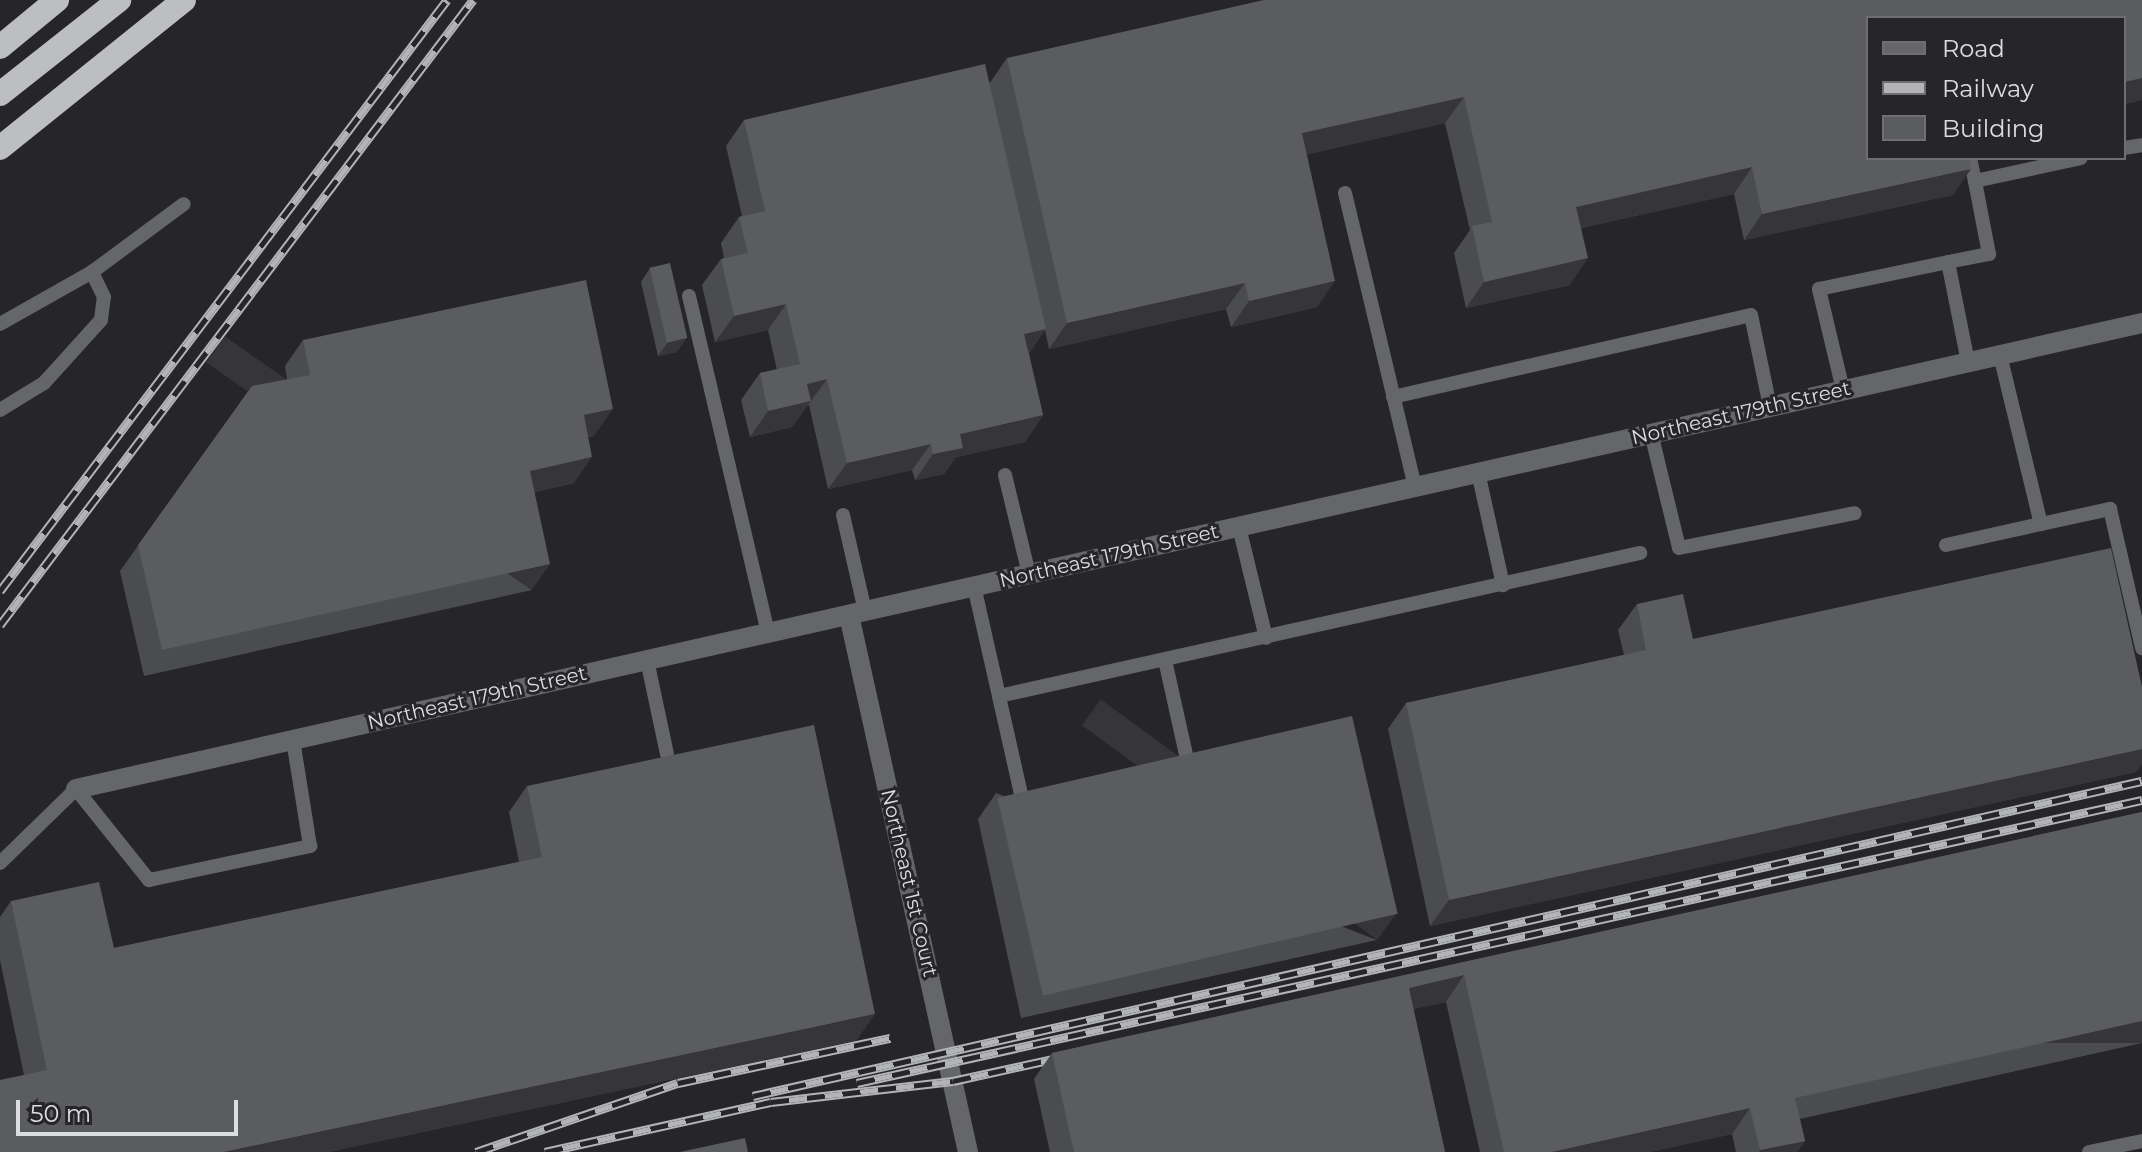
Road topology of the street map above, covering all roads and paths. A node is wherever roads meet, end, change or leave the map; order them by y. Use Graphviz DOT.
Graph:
graph roads {
  1 [pos="57,0"];
  2 [pos="119,0"];
  3 [pos="184,0"];
  4 [pos="0,47"];
  5 [pos="0,94"];
  6 [pos="0,148"];
  7 [pos="1970,160"];
  8 [pos="2072,160"];
  9 [pos="1975,181"];
  10 [pos="1345,193"];
  11 [pos="184,204"];
  12 [pos="1948,262"];
  13 [pos="92,272"];
  14 [pos="689,296"];
  15 [pos="2142,323"];
  16 [pos="0,324"];
  17 [pos="2000,355"];
  18 [pos="1968,362"];
  19 [pos="1843,390"];
  20 [pos="1393,397"];
  21 [pos="1770,407"];
  22 [pos="0,410"];
  23 [pos="1651,433"];
  24 [pos="1478,472"];
  25 [pos="1005,475"];
  26 [pos="1415,487"];
  27 [pos="1855,513"];
  28 [pos="843,515"];
  29 [pos="2041,524"];
  30 [pos="1239,527"];
  31 [pos="1946,545"];
  32 [pos="1640,553"];
  33 [pos="1029,574"];
  34 [pos="2135,582"];
  35 [pos="1503,585"];
  36 [pos="974,586"];
  37 [pos="857,613"];
  38 [pos="768,633"];
  39 [pos="1266,638"];
  40 [pos="2142,648"];
  41 [pos="647,660"];
  42 [pos="1165,660"];
  43 [pos="999,696"];
  44 [pos="293,740"];
  45 [pos="667,754"];
  46 [pos="1187,759"];
  47 [pos="76,789"];
  48 [pos="1021,794"];
  49 [pos="0,863"];
  50 [pos="2142,1141"];
  51 [pos="968,1152"];
  52 [pos="2089,1152"];
  1 -- 4 [label="highway"];
  2 -- 5 [label="highway"];
  3 -- 6 [label="highway"];
  7 -- 9 [label="lane"];
  8 -- 9 [label="lane"];
  9 -- 12 [label="lane"];
  10 -- 20 [label="lane"];
  11 -- 13 [label="lane"];
  12 -- 18 [label="lane"];
  12 -- 19 [label="lane"];
  13 -- 16 [label="lane"];
  13 -- 22 [label="lane"];
  14 -- 38 [label="lane"];
  15 -- 17 [label="street, Northeast 179th Street"];
  17 -- 18 [label="street, Northeast 179th Street"];
  17 -- 29 [label="lane"];
  18 -- 19 [label="street, Northeast 179th Street"];
  19 -- 21 [label="street, Northeast 179th Street"];
  20 -- 21 [label="lane"];
  20 -- 26 [label="lane"];
  21 -- 23 [label="street, Northeast 179th Street"];
  23 -- 24 [label="street, Northeast 179th Street"];
  23 -- 27 [label="lane"];
  24 -- 26 [label="street, Northeast 179th Street"];
  24 -- 35 [label="lane"];
  25 -- 33 [label="lane"];
  26 -- 30 [label="street, Northeast 179th Street"];
  28 -- 37 [label="lane"];
  29 -- 31 [label="lane"];
  29 -- 34 [label="lane"];
  30 -- 33 [label="street, Northeast 179th Street"];
  30 -- 39 [label="lane"];
  32 -- 35 [label="lane"];
  33 -- 36 [label="street, Northeast 179th Street"];
  34 -- 40 [label="lane"];
  35 -- 39 [label="lane"];
  36 -- 37 [label="street, Northeast 179th Street"];
  36 -- 43 [label="lane"];
  37 -- 38 [label="street, Northeast 179th Street"];
  37 -- 51 [label="street, Northeast 1st Court"];
  38 -- 41 [label="street, Northeast 179th Street"];
  39 -- 42 [label="lane"];
  41 -- 44 [label="street, Northeast 179th Street"];
  41 -- 45 [label="lane"];
  42 -- 43 [label="lane"];
  42 -- 46 [label="lane"];
  43 -- 48 [label="lane"];
  44 -- 47 [label="street, Northeast 179th Street"];
  44 -- 47 [label="lane"];
  47 -- 49 [label="lane"];
  50 -- 52 [label="lane"];
}
